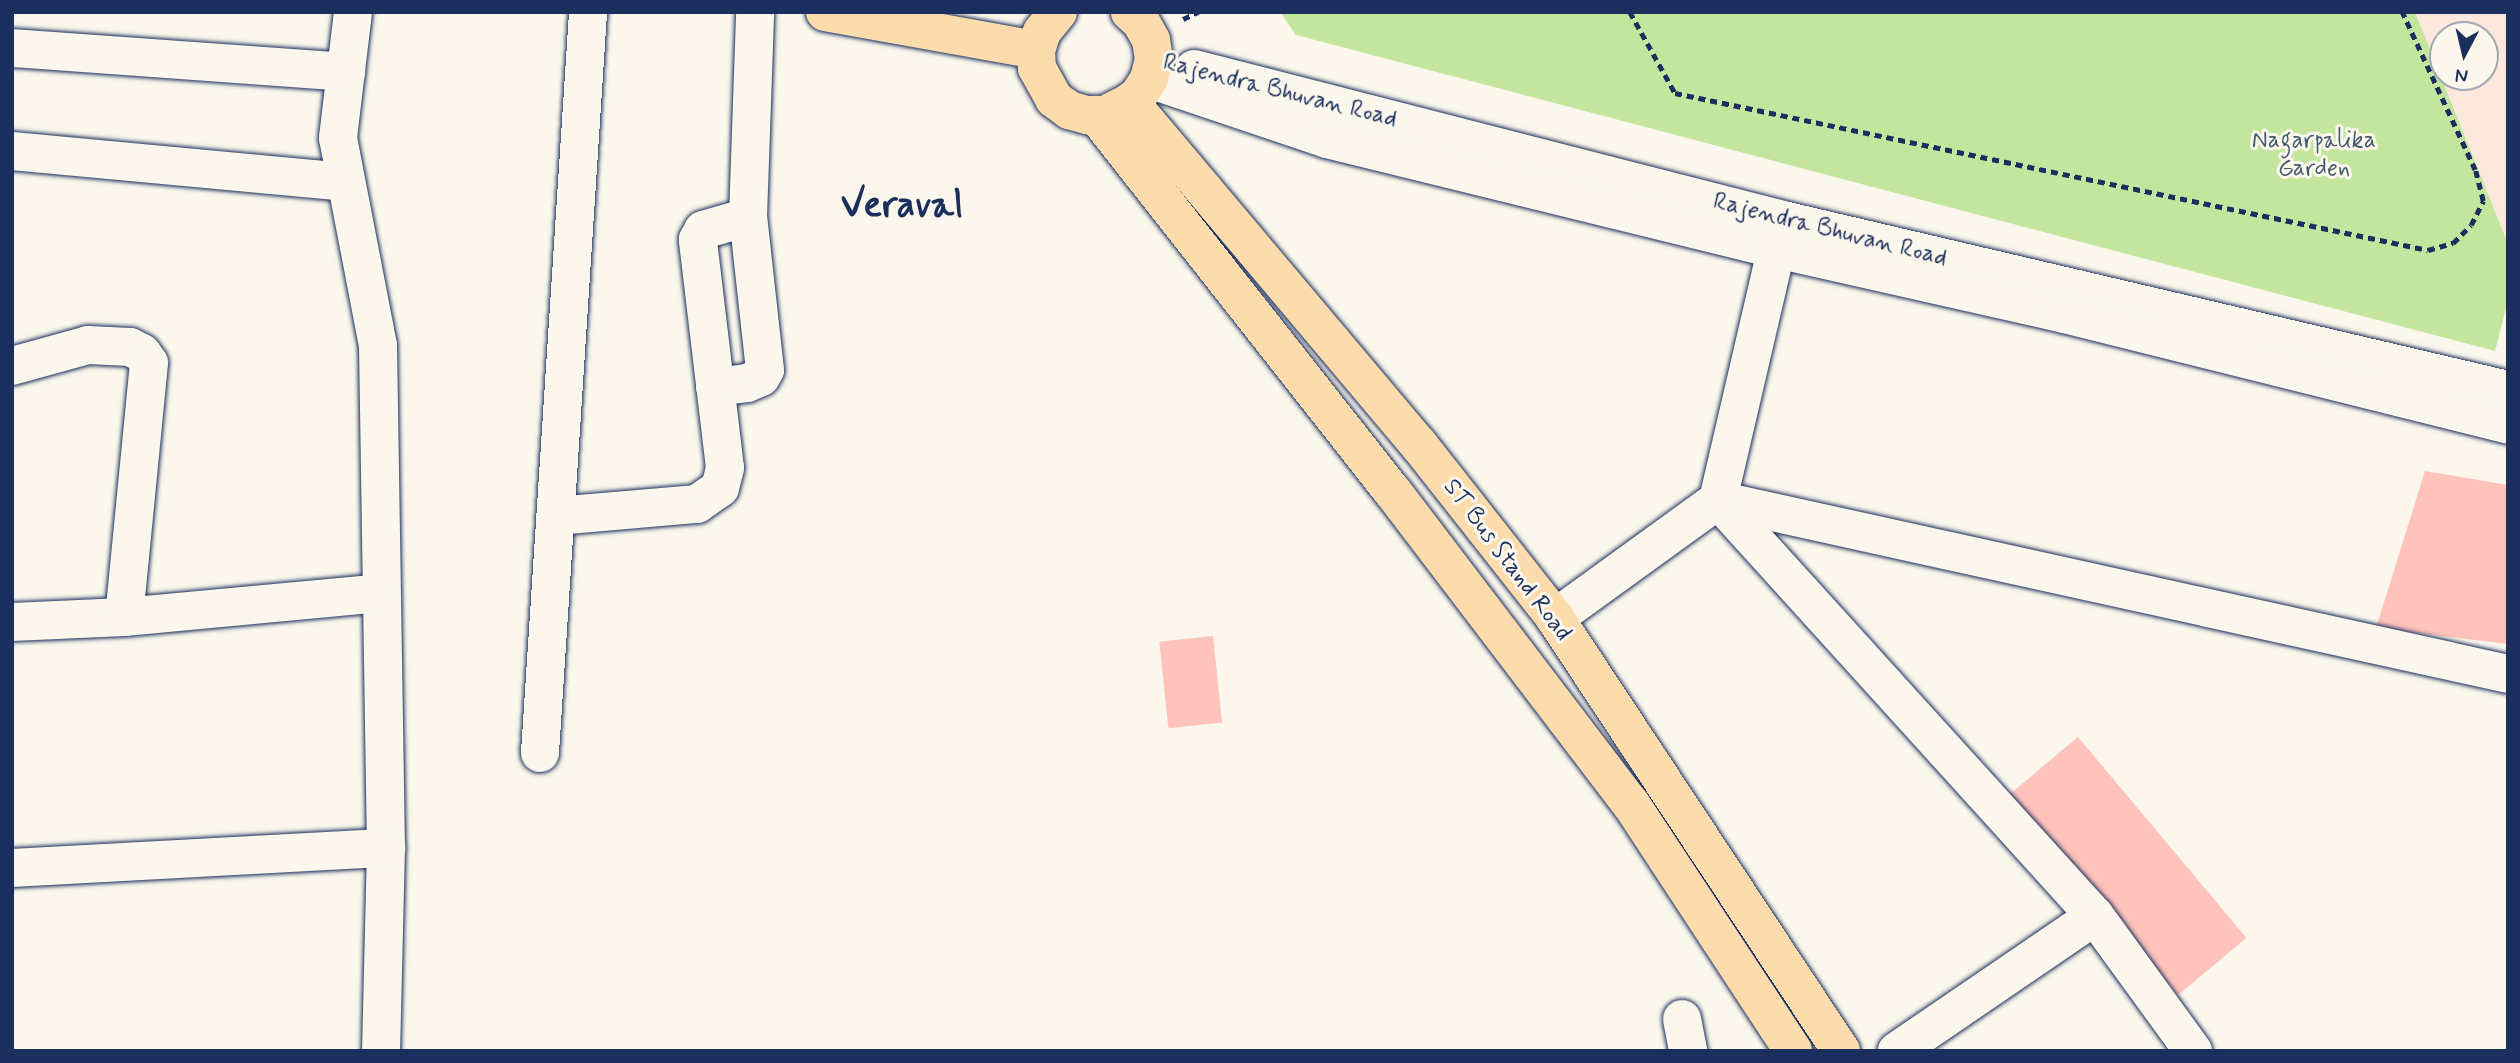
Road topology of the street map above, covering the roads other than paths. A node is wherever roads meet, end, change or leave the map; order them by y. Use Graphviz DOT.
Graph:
graph roads {
  1 [pos="353,12"];
  2 [pos="588,12"];
  3 [pos="755,12"];
  4 [pos="825,12"];
  5 [pos="1130,12"];
  6 [pos="1049,23"];
  7 [pos="12,48"];
  8 [pos="346,72"];
  9 [pos="1132,89"];
  10 [pos="12,151"];
  11 [pos="345,182"];
  12 [pos="748,217"];
  13 [pos="1780,234"];
  14 [pos="2067,301"];
  15 [pos="12,366"];
  16 [pos="715,387"];
  17 [pos="2508,390"];
  18 [pos="2508,425"];
  19 [pos="1718,500"];
  20 [pos="556,516"];
  21 [pos="382,593"];
  22 [pos="124,617"];
  23 [pos="1555,618"];
  24 [pos="12,622"];
  25 [pos="2508,674"];
  26 [pos="540,752"];
  27 [pos="386,848"];
  28 [pos="12,868"];
  29 [pos="2095,916"];
  30 [pos="1823,1045"];
  31 [pos="381,1051"];
  32 [pos="1793,1051"];
  33 [pos="1897,1051"];
  34 [pos="2193,1051"];
  1 -- 8 [label="street"];
  2 -- 20 [label="street"];
  3 -- 12 [label="street"];
  4 -- 6 [label="main road"];
  5 -- 9 [label="main road"];
  6 -- 9 [label="main road"];
  7 -- 8 [label="street"];
  8 -- 11 [label="street"];
  9 -- 13 [label="street, Rajendra Bhuvan Road"];
  9 -- 23 [label="main road, ST Bus Stand Road"];
  9 -- 32 [label="main road, ST Bus Stand Road"];
  10 -- 11 [label="street"];
  11 -- 21 [label="street"];
  12 -- 16 [label="street"];
  12 -- 16 [label="street"];
  13 -- 14 [label="street, Rajendra Bhuvan Road"];
  13 -- 19 [label="street"];
  14 -- 17 [label="street"];
  14 -- 18 [label="street"];
  15 -- 22 [label="street"];
  16 -- 20 [label="street"];
  19 -- 23 [label="street"];
  19 -- 25 [label="street"];
  19 -- 29 [label="street"];
  20 -- 26 [label="street"];
  21 -- 22 [label="street"];
  21 -- 27 [label="street"];
  22 -- 24 [label="street"];
  23 -- 30 [label="main road, ST Bus Stand Road"];
  27 -- 28 [label="street"];
  27 -- 31 [label="street"];
  29 -- 33 [label="street"];
  29 -- 34 [label="street"];
}
